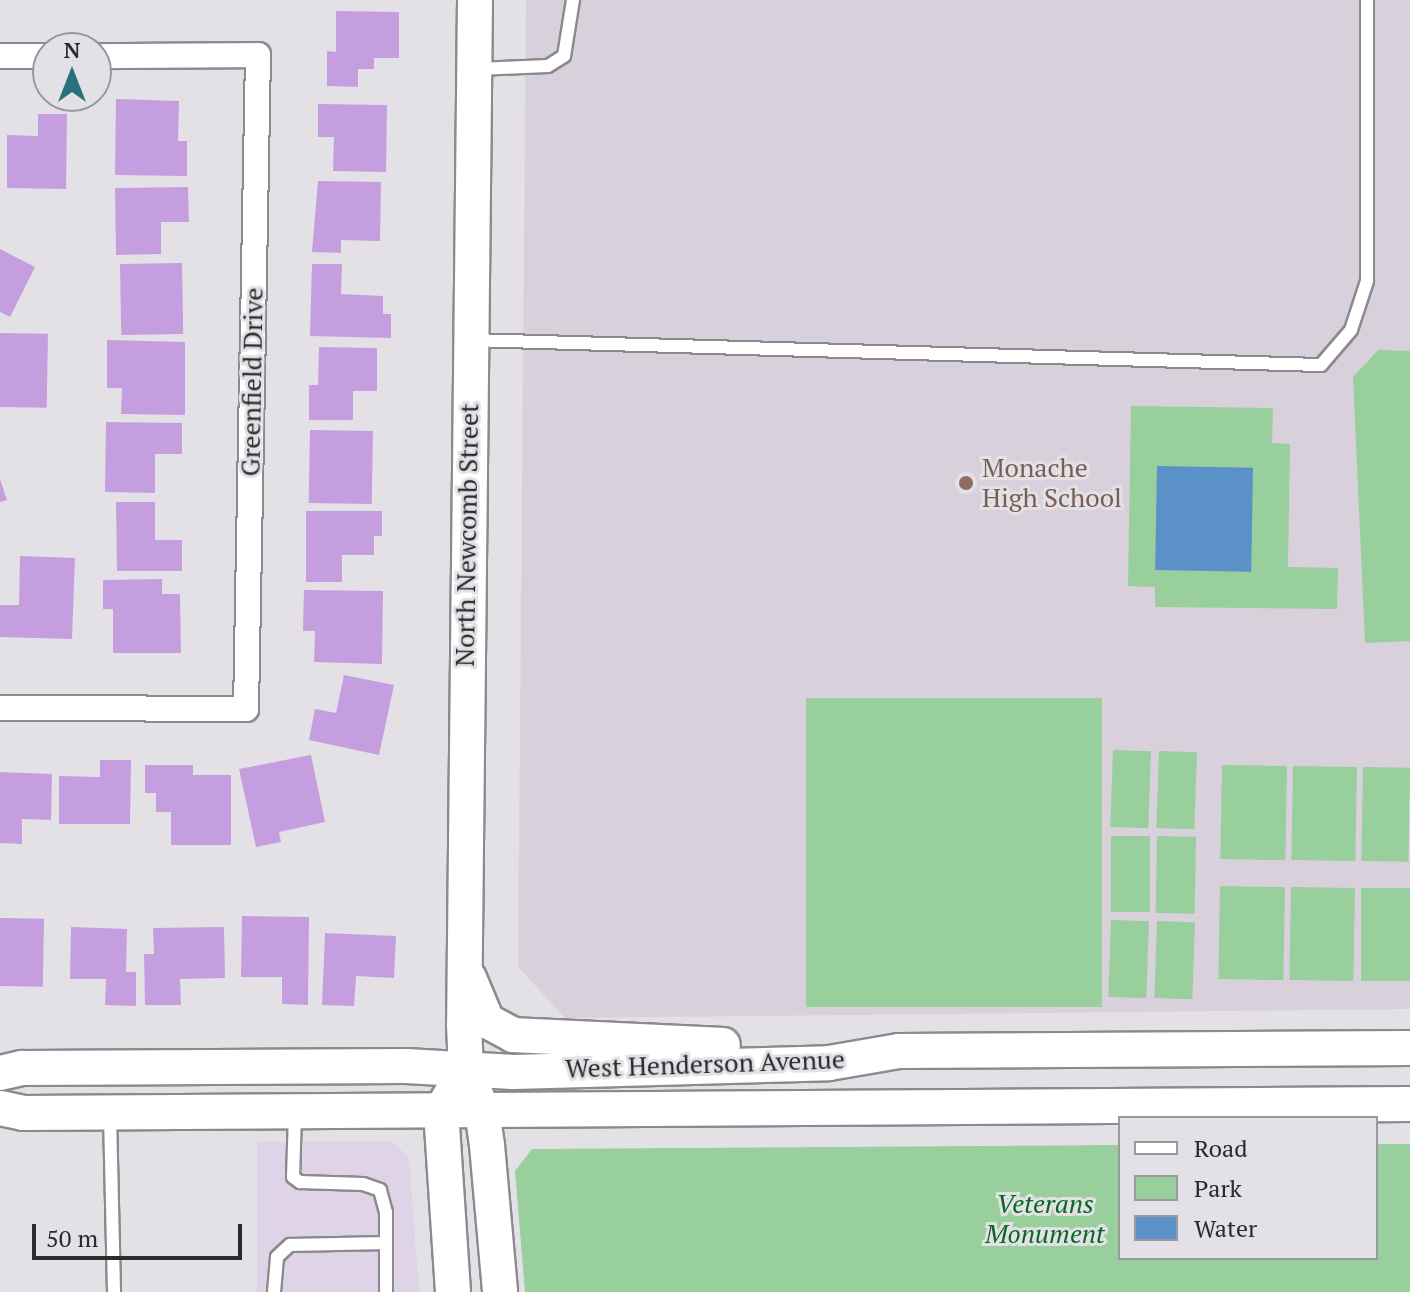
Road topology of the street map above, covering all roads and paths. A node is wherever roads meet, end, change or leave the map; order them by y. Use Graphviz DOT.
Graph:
graph roads {
  1 [pos="475,0"];
  2 [pos="573,0"];
  3 [pos="1367,0"];
  4 [pos="0,56"];
  5 [pos="32,56"];
  6 [pos="112,56"];
  7 [pos="474,69"];
  8 [pos="470,340"];
  9 [pos="0,708"];
  10 [pos="464,959"];
  11 [pos="1410,1048"];
  12 [pos="899,1051"];
  13 [pos="466,1069"];
  14 [pos="0,1073"];
  15 [pos="1410,1083"];
  16 [pos="1349,1104"];
  17 [pos="1410,1104"];
  18 [pos="0,1108"];
  19 [pos="482,1110"];
  20 [pos="295,1111"];
  21 [pos="441,1111"];
  22 [pos="110,1112"];
  23 [pos="386,1243"];
  24 [pos="114,1292"];
  25 [pos="274,1292"];
  26 [pos="386,1292"];
  27 [pos="453,1292"];
  28 [pos="500,1292"];
  1 -- 7 [label="main road, North Newcomb Street"];
  2 -- 7 [label="lane"];
  3 -- 8 [label="lane"];
  4 -- 5 [label="street"];
  6 -- 9 [label="street, Greenfield Drive"];
  7 -- 8 [label="main road, North Newcomb Street"];
  8 -- 10 [label="main road, North Newcomb Street"];
  10 -- 12 [label="main road"];
  10 -- 13 [label="main road, North Newcomb Street"];
  11 -- 12 [label="main road, West Henderson Avenue"];
  12 -- 13 [label="main road, West Henderson Avenue"];
  13 -- 14 [label="main road, West Henderson Avenue"];
  13 -- 19 [label="main road, North Newcomb Street"];
  13 -- 21 [label="main road"];
  15 -- 16 [label="main road"];
  16 -- 17 [label="main road, West Henderson Avenue"];
  16 -- 19 [label="main road, West Henderson Avenue"];
  18 -- 22 [label="main road, West Henderson Avenue"];
  19 -- 21 [label="main road, West Henderson Avenue"];
  19 -- 28 [label="main road, North Newcomb Street"];
  20 -- 21 [label="main road, West Henderson Avenue"];
  20 -- 22 [label="main road, West Henderson Avenue"];
  20 -- 23 [label="lane"];
  21 -- 27 [label="main road"];
  22 -- 24 [label="lane"];
  23 -- 25 [label="lane"];
  23 -- 26 [label="lane"];
}
